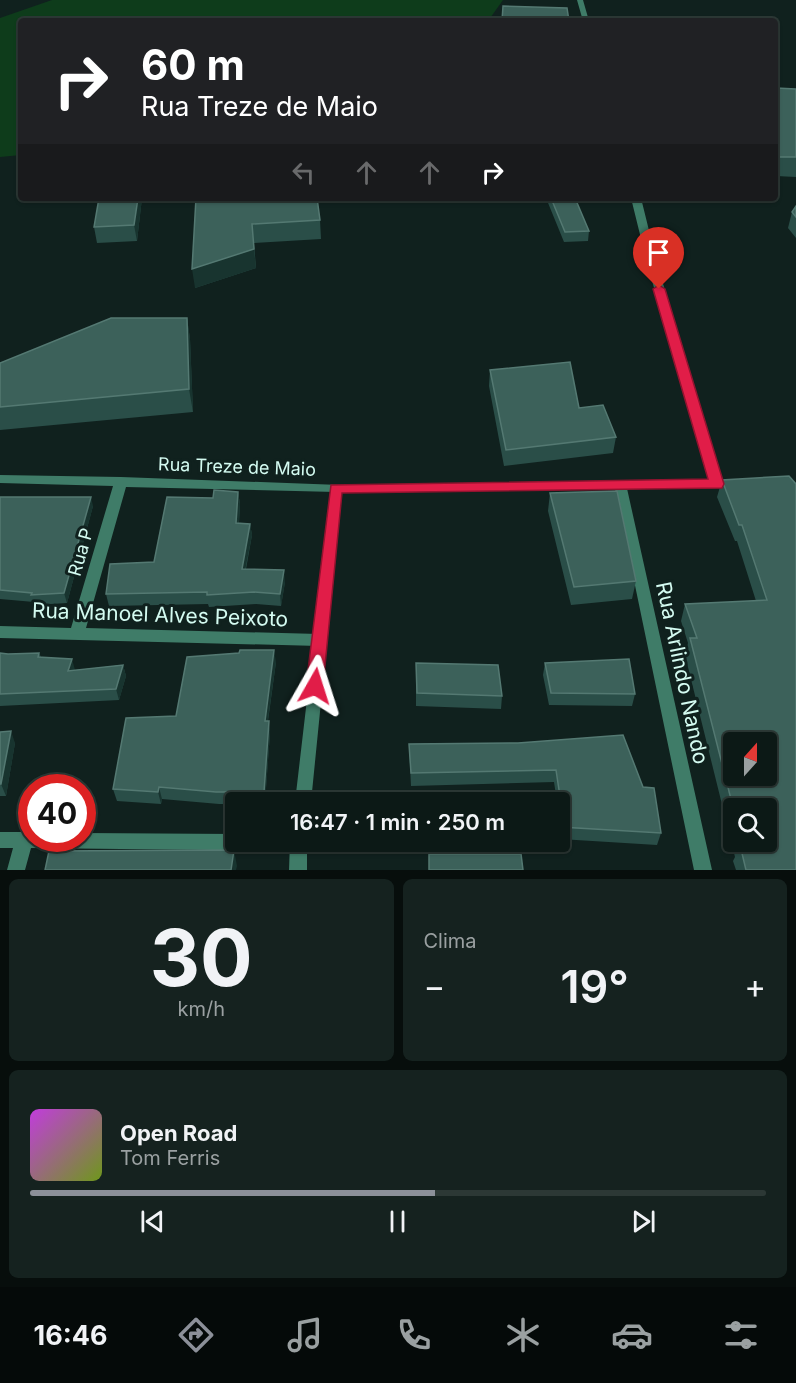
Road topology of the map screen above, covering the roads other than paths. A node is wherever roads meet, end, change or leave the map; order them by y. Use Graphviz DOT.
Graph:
graph roads {
  1 [pos="580,0"];
  2 [pos="585,18"];
  3 [pos="637,201"];
  4 [pos="0,479"];
  5 [pos="121,481"];
  6 [pos="749,483"];
  7 [pos="620,484"];
  8 [pos="717,484"];
  9 [pos="336,488"];
  10 [pos="0,632"];
  11 [pos="77,633"];
  12 [pos="319,640"];
  13 [pos="304,792"];
  14 [pos="0,840"];
  15 [pos="18,841"];
  16 [pos="96,841"];
  17 [pos="225,842"];
  18 [pos="21,852"];
  19 [pos="299,852"];
  20 [pos="16,870"];
  21 [pos="298,870"];
  22 [pos="704,870"];
  1 -- 2 [label="street"];
  3 -- 8 [label="street"];
  4 -- 5 [label="street, Rua Treze de Maio"];
  5 -- 9 [label="street, Rua Treze de Maio"];
  5 -- 11 [label="street, Rua P"];
  6 -- 8 [label="street, Rua Treze de Maio"];
  7 -- 8 [label="street, Rua Treze de Maio"];
  7 -- 9 [label="street, Rua Treze de Maio"];
  7 -- 22 [label="street, Rua Arlindo Nando"];
  9 -- 12 [label="street"];
  10 -- 11 [label="street, Rua Manoel Alves Peixoto"];
  11 -- 12 [label="street, Rua Manoel Alves Peixoto"];
  12 -- 13 [label="street"];
  14 -- 15 [label="street"];
  16 -- 17 [label="street"];
  18 -- 20 [label="street"];
  19 -- 21 [label="street"];
}
